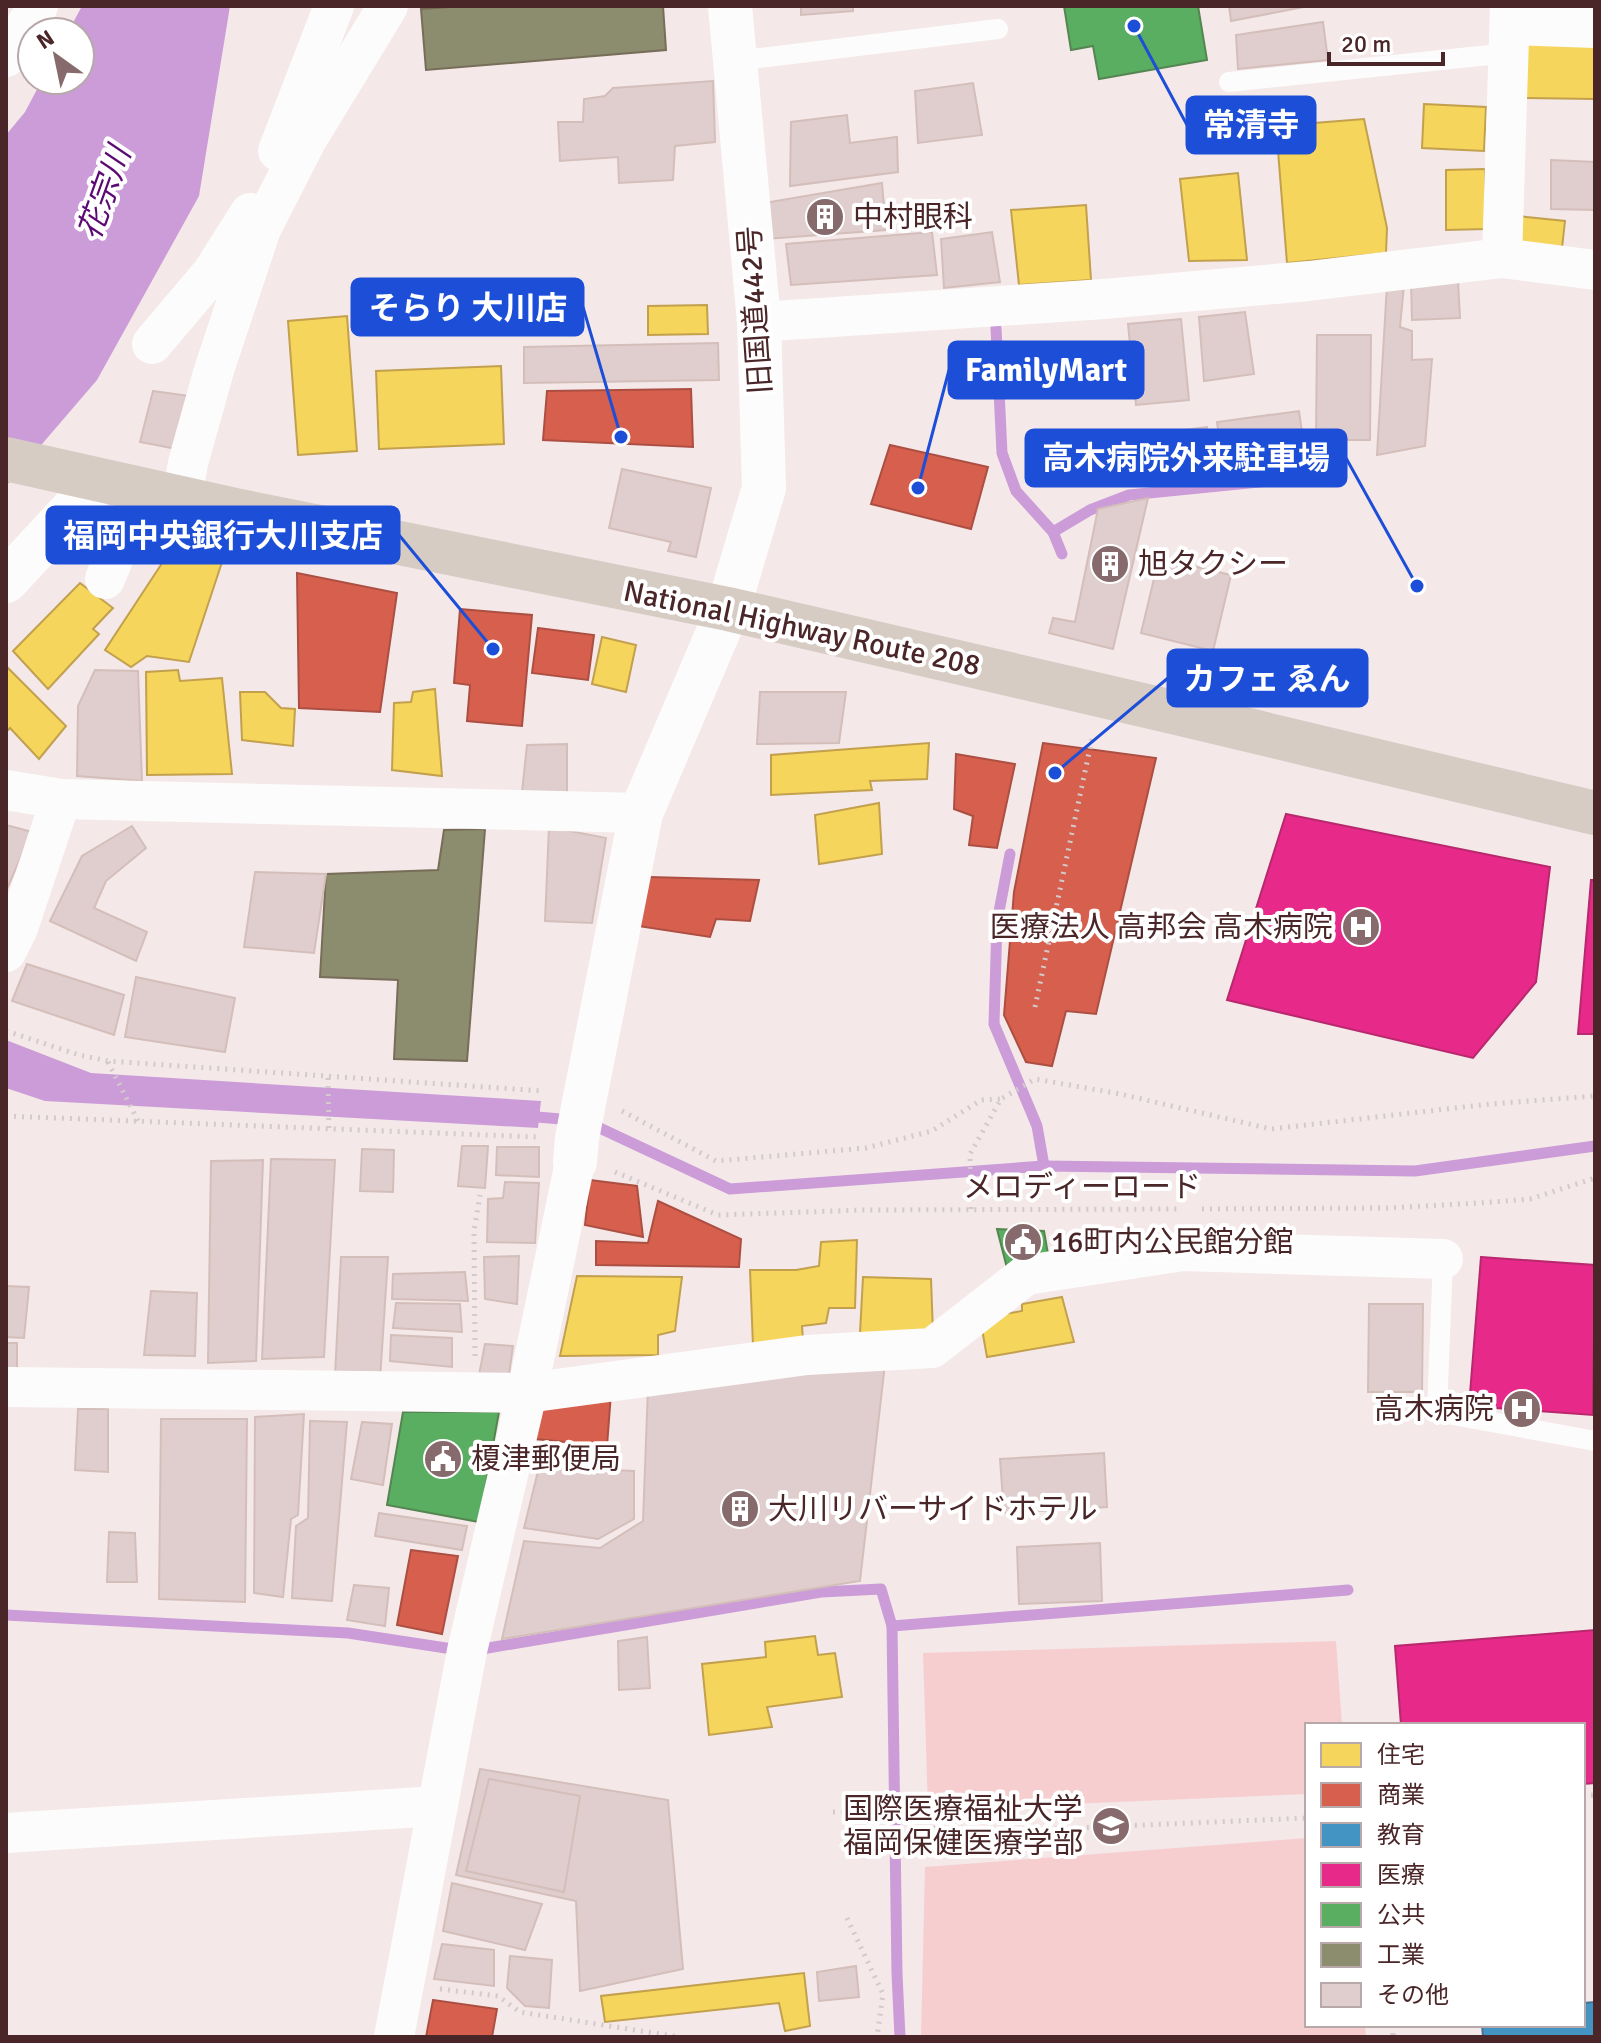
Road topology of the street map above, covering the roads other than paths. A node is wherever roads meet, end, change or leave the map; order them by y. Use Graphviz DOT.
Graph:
graph roads {
  1 [pos="38,6"];
  2 [pos="334,6"];
  3 [pos="388,6"];
  4 [pos="730,6"];
  5 [pos="1509,28"];
  6 [pos="1595,28"];
  7 [pos="998,29"];
  8 [pos="6,57"];
  9 [pos="735,61"];
  10 [pos="1229,82"];
  11 [pos="261,211"];
  12 [pos="1502,258"];
  13 [pos="1595,270"];
  14 [pos="759,322"];
  15 [pos="152,344"];
  16 [pos="8,460"];
  17 [pos="141,489"];
  18 [pos="105,579"];
  19 [pos="6,581"];
  20 [pos="728,609"];
  21 [pos="6,790"];
  22 [pos="61,799"];
  23 [pos="641,813"];
  24 [pos="1595,813"];
  25 [pos="6,952"];
  26 [pos="576,1150"];
  27 [pos="1443,1259"];
  28 [pos="6,1387"];
  29 [pos="527,1393"];
  30 [pos="1595,1441"];
  31 [pos="438,1806"];
  32 [pos="6,1833"];
  33 [pos="394,2037"];
  1 -- 8 [label="street"];
  2 -- 11 [label="street"];
  3 -- 11 [label="street"];
  4 -- 9 [label="street, 旧国道442号"];
  5 -- 6 [label="street"];
  5 -- 10 [label="lane"];
  5 -- 12 [label="street"];
  7 -- 9 [label="lane"];
  9 -- 14 [label="street, 旧国道442号"];
  11 -- 15 [label="street"];
  11 -- 17 [label="street"];
  12 -- 13 [label="street"];
  12 -- 14 [label="street"];
  14 -- 20 [label="street, 旧国道442号"];
  16 -- 17 [label="highway, National Highway Route 208"];
  17 -- 18 [label="street"];
  17 -- 19 [label="street"];
  17 -- 20 [label="highway, National Highway Route 208"];
  20 -- 23 [label="street, 旧国道442号"];
  20 -- 24 [label="highway, National Highway Route 208"];
  21 -- 22 [label="street"];
  22 -- 23 [label="street"];
  22 -- 25 [label="street"];
  23 -- 26 [label="street, 旧国道442号"];
  26 -- 29 [label="street"];
  27 -- 29 [label="street"];
  27 -- 30 [label="lane"];
  28 -- 29 [label="street"];
  29 -- 31 [label="street"];
  31 -- 32 [label="street"];
  31 -- 33 [label="street"];
}
